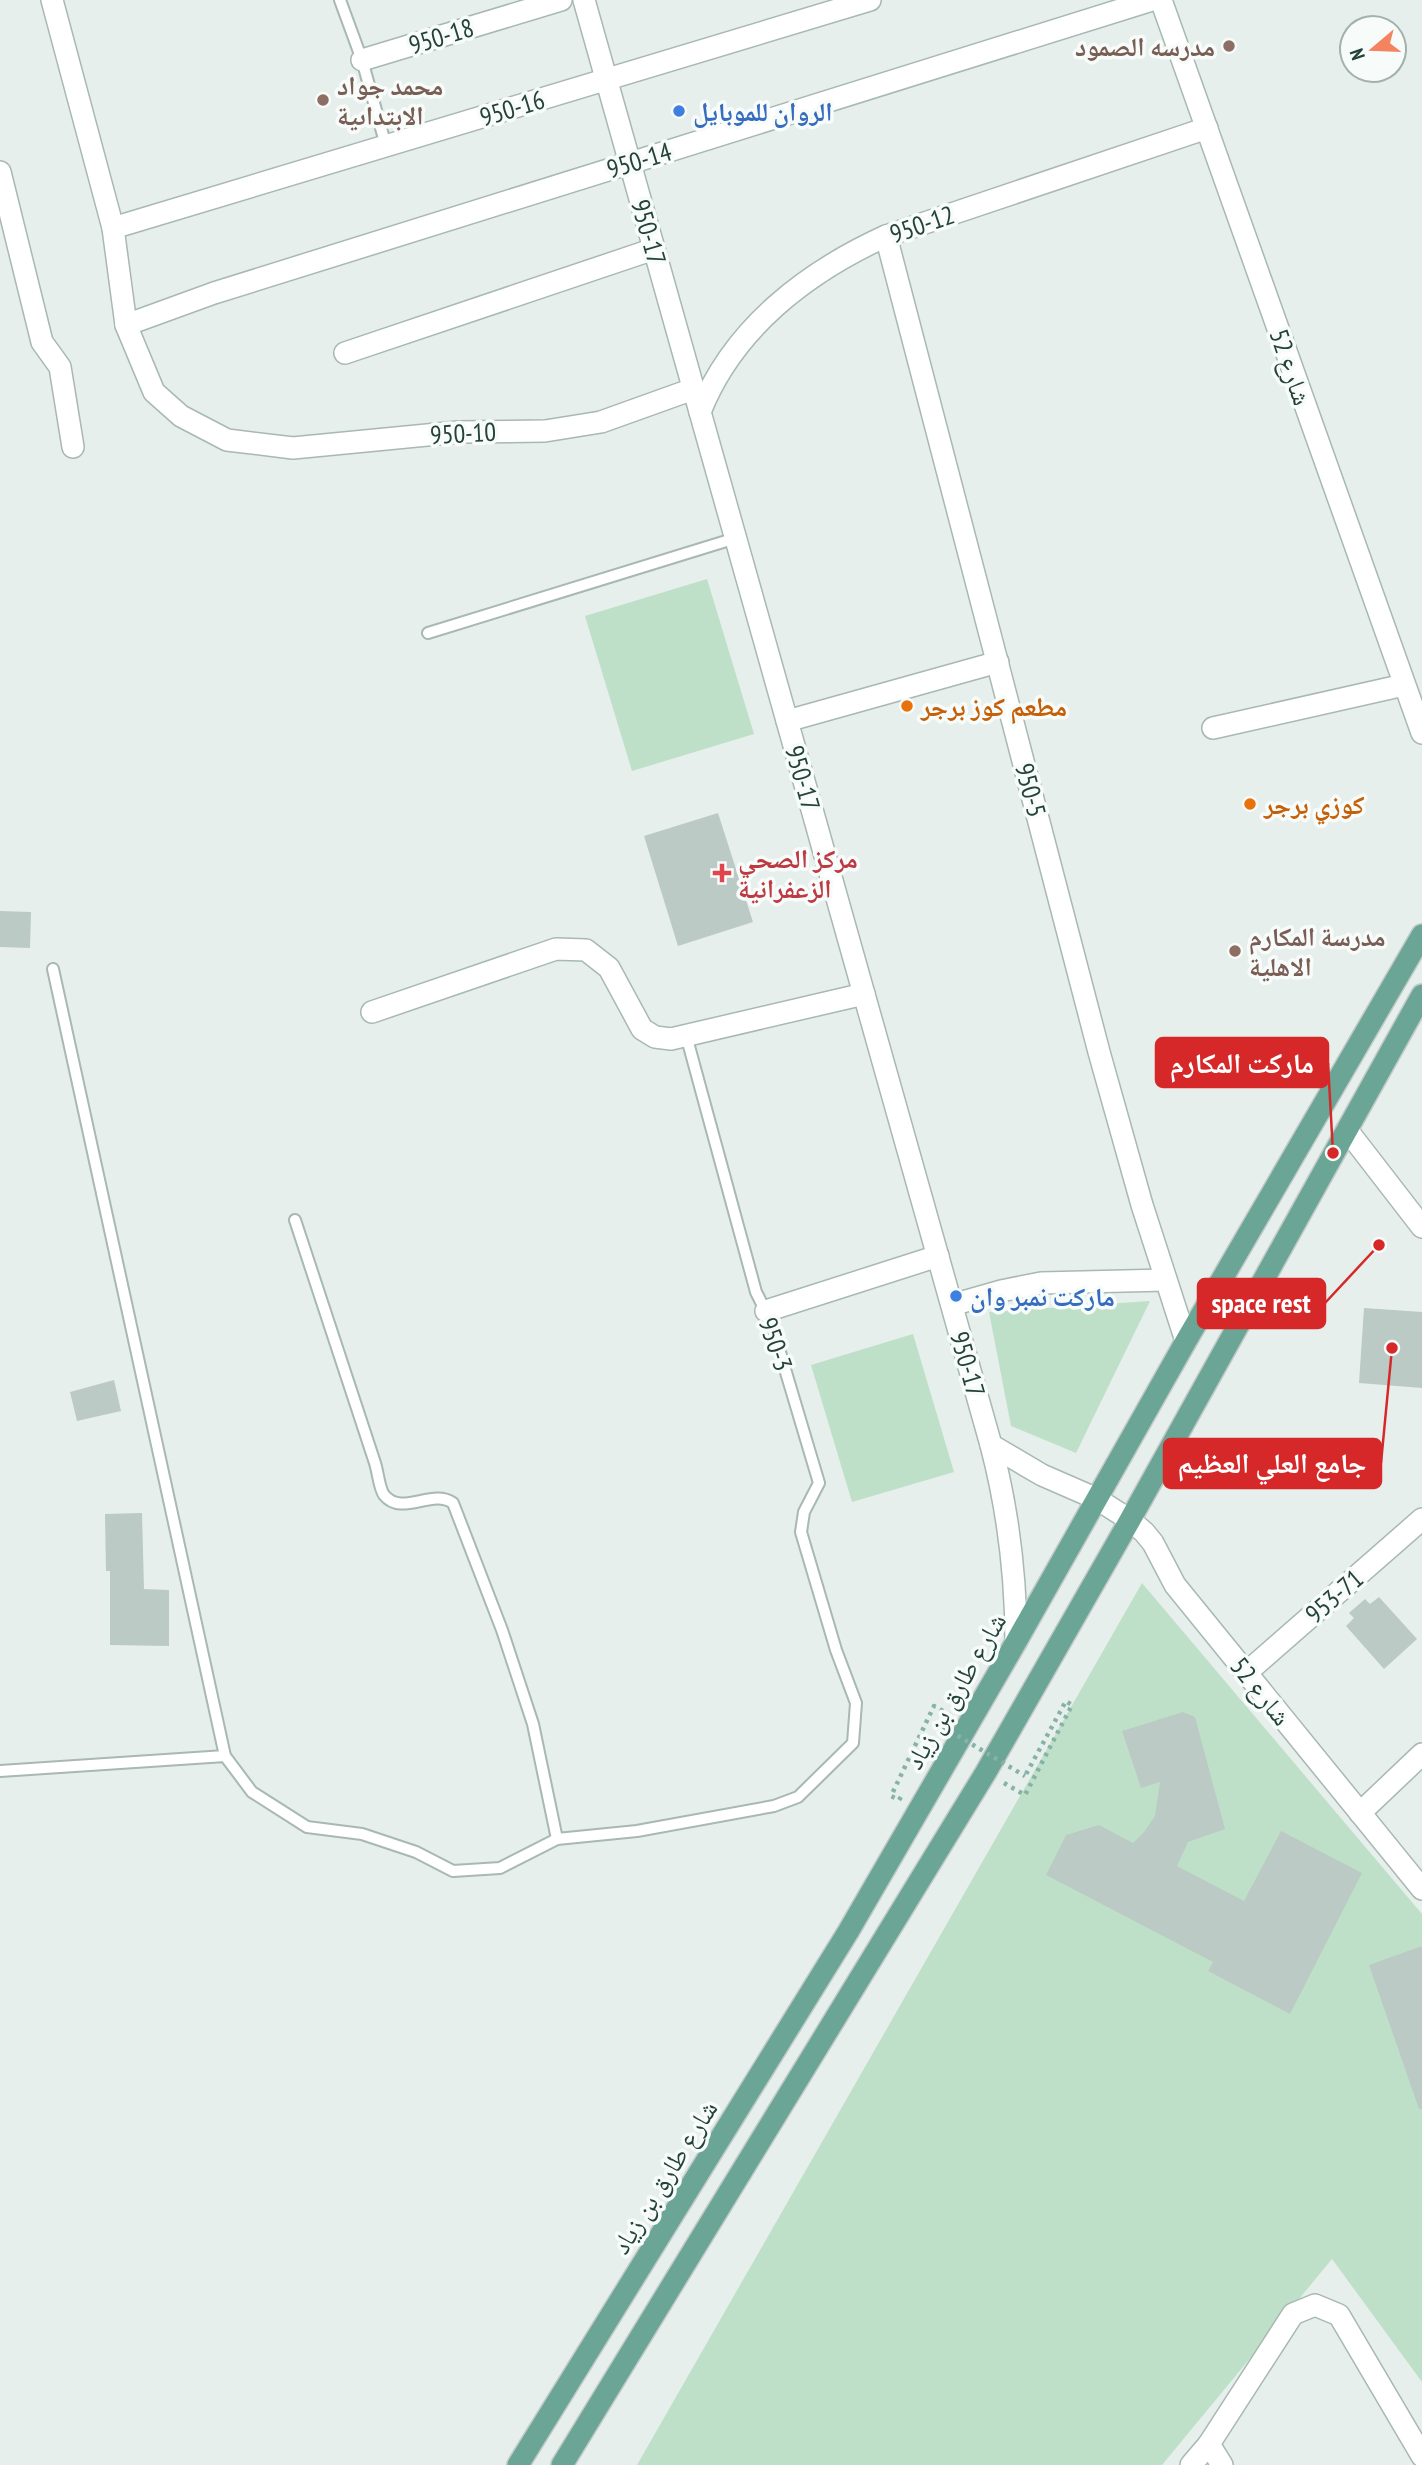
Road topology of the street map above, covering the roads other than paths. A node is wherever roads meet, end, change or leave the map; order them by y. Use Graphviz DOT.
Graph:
graph roads {
  1 [pos="52,0"];
  2 [pos="340,0"];
  3 [pos="561,0"];
  4 [pos="584,0"];
  5 [pos="870,0"];
  6 [pos="1152,0"];
  7 [pos="1161,0"];
  8 [pos="362,60"];
  9 [pos="607,80"];
  10 [pos="1207,128"];
  11 [pos="386,146"];
  12 [pos="630,163"];
  13 [pos="0,172"];
  14 [pos="113,228"];
  15 [pos="886,236"];
  16 [pos="654,249"];
  17 [pos="126,324"];
  18 [pos="345,353"];
  19 [pos="693,389"];
  20 [pos="700,412"];
  21 [pos="73,447"];
  22 [pos="736,538"];
  23 [pos="428,633"];
  24 [pos="998,662"];
  25 [pos="1404,685"];
  26 [pos="787,721"];
  27 [pos="1213,728"];
  28 [pos="1422,733"];
  29 [pos="1422,935"];
  30 [pos="53,969"];
  31 [pos="864,995"];
  32 [pos="1422,995"];
  33 [pos="372,1013"];
  34 [pos="686,1035"];
  35 [pos="1347,1130"];
  36 [pos="295,1220"];
  37 [pos="1422,1227"];
  38 [pos="938,1256"];
  39 [pos="1166,1280"];
  40 [pos="952,1305"];
  41 [pos="766,1311"];
  42 [pos="1186,1341"];
  43 [pos="991,1445"];
  44 [pos="1097,1499"];
  45 [pos="1422,1519"];
  46 [pos="1130,1520"];
  47 [pos="1016,1642"];
  48 [pos="1246,1673"];
  49 [pos="1422,1754"];
  50 [pos="225,1756"];
  51 [pos="0,1771"];
  52 [pos="1360,1813"];
  53 [pos="557,1839"];
  54 [pos="1422,1889"];
  55 [pos="1209,2444"];
  56 [pos="1422,2456"];
  57 [pos="518,2465"];
  58 [pos="562,2465"];
  59 [pos="1191,2465"];
  60 [pos="1222,2465"];
  1 -- 14 [label="street, 950-10"];
  2 -- 8 [label="lane"];
  3 -- 8 [label="street, 950-18"];
  4 -- 9 [label="street, 950-17"];
  5 -- 9 [label="street, 950-16"];
  6 -- 12 [label="street, 950-14"];
  7 -- 10 [label="street, شارع 52"];
  8 -- 11 [label="lane"];
  9 -- 11 [label="street, 950-16"];
  9 -- 12 [label="street, 950-17"];
  10 -- 15 [label="street, 950-12"];
  10 -- 25 [label="street, شارع 52"];
  11 -- 14 [label="street, 950-16"];
  12 -- 16 [label="street, 950-17"];
  12 -- 17 [label="street, 950-14"];
  13 -- 21 [label="street"];
  14 -- 17 [label="street, 950-10"];
  15 -- 20 [label="street, 950-12"];
  15 -- 24 [label="street, 950-5"];
  16 -- 18 [label="street"];
  16 -- 19 [label="street, 950-17"];
  17 -- 19 [label="street, 950-10"];
  19 -- 20 [label="street, 950-17"];
  20 -- 22 [label="street, 950-17"];
  22 -- 23 [label="lane"];
  22 -- 26 [label="street, 950-17"];
  24 -- 26 [label="street"];
  24 -- 39 [label="street, 950-5"];
  25 -- 27 [label="street"];
  25 -- 28 [label="street, شارع 52"];
  26 -- 31 [label="street, 950-17"];
  29 -- 42 [label="main road, شارع طارق بن زياد"];
  30 -- 50 [label="lane"];
  31 -- 34 [label="street"];
  31 -- 38 [label="street, 950-17"];
  32 -- 35 [label="main road"];
  33 -- 34 [label="street"];
  34 -- 41 [label="lane, 950-3"];
  35 -- 37 [label="street"];
  35 -- 46 [label="main road"];
  36 -- 53 [label="lane"];
  38 -- 40 [label="street, 950-17"];
  38 -- 41 [label="street"];
  39 -- 40 [label="street"];
  39 -- 42 [label="street, 950-5"];
  40 -- 43 [label="street, 950-17"];
  41 -- 53 [label="lane, 950-3"];
  42 -- 44 [label="main road, شارع طارق بن زياد"];
  43 -- 44 [label="street, شارع 52"];
  43 -- 47 [label="street, 950-17"];
  44 -- 46 [label="street, شارع 52"];
  44 -- 47 [label="main road, شارع طارق بن زياد"];
  45 -- 48 [label="street, 953-71"];
  46 -- 48 [label="street, شارع 52"];
  46 -- 58 [label="main road"];
  47 -- 57 [label="main road, شارع طارق بن زياد"];
  48 -- 52 [label="street, شارع 52"];
  49 -- 52 [label="street"];
  50 -- 51 [label="lane"];
  50 -- 53 [label="lane"];
  52 -- 54 [label="street, شارع 52"];
  55 -- 56 [label="street"];
  55 -- 59 [label="street"];
  55 -- 60 [label="street"];
}
